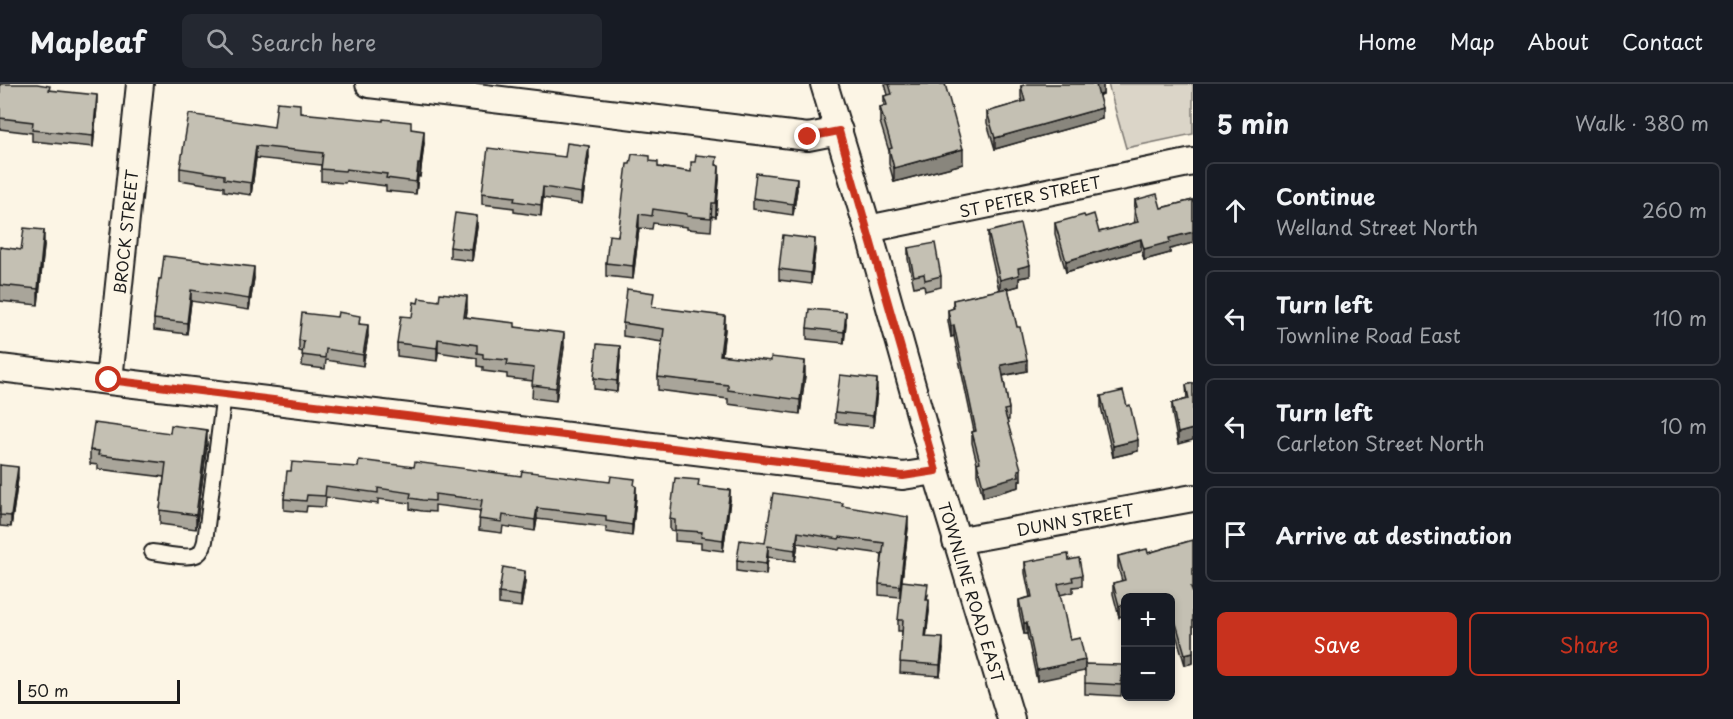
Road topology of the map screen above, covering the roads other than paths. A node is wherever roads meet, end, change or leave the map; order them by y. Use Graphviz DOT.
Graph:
graph roads {
  1 [pos="140,84"];
  2 [pos="369,84"];
  3 [pos="824,84"];
  4 [pos="839,131"];
  5 [pos="1193,162"];
  6 [pos="868,229"];
  7 [pos="0,368"];
  8 [pos="109,380"];
  9 [pos="224,394"];
  10 [pos="936,471"];
  11 [pos="1193,498"];
  12 [pos="956,541"];
  13 [pos="152,552"];
  14 [pos="1011,719"];
  1 -- 8 [label="street, BROCK STREET"];
  2 -- 4 [label="street"];
  3 -- 4 [label="street, TOWNLINE ROAD EAST"];
  4 -- 6 [label="street, TOWNLINE ROAD EAST"];
  5 -- 6 [label="street, ST PETER STREET"];
  6 -- 10 [label="street, TOWNLINE ROAD EAST"];
  7 -- 8 [label="street"];
  8 -- 9 [label="street"];
  9 -- 10 [label="street"];
  9 -- 13 [label="lane"];
  10 -- 12 [label="street, TOWNLINE ROAD EAST"];
  11 -- 12 [label="street, DUNN STREET"];
  12 -- 14 [label="street, TOWNLINE ROAD EAST"];
}
